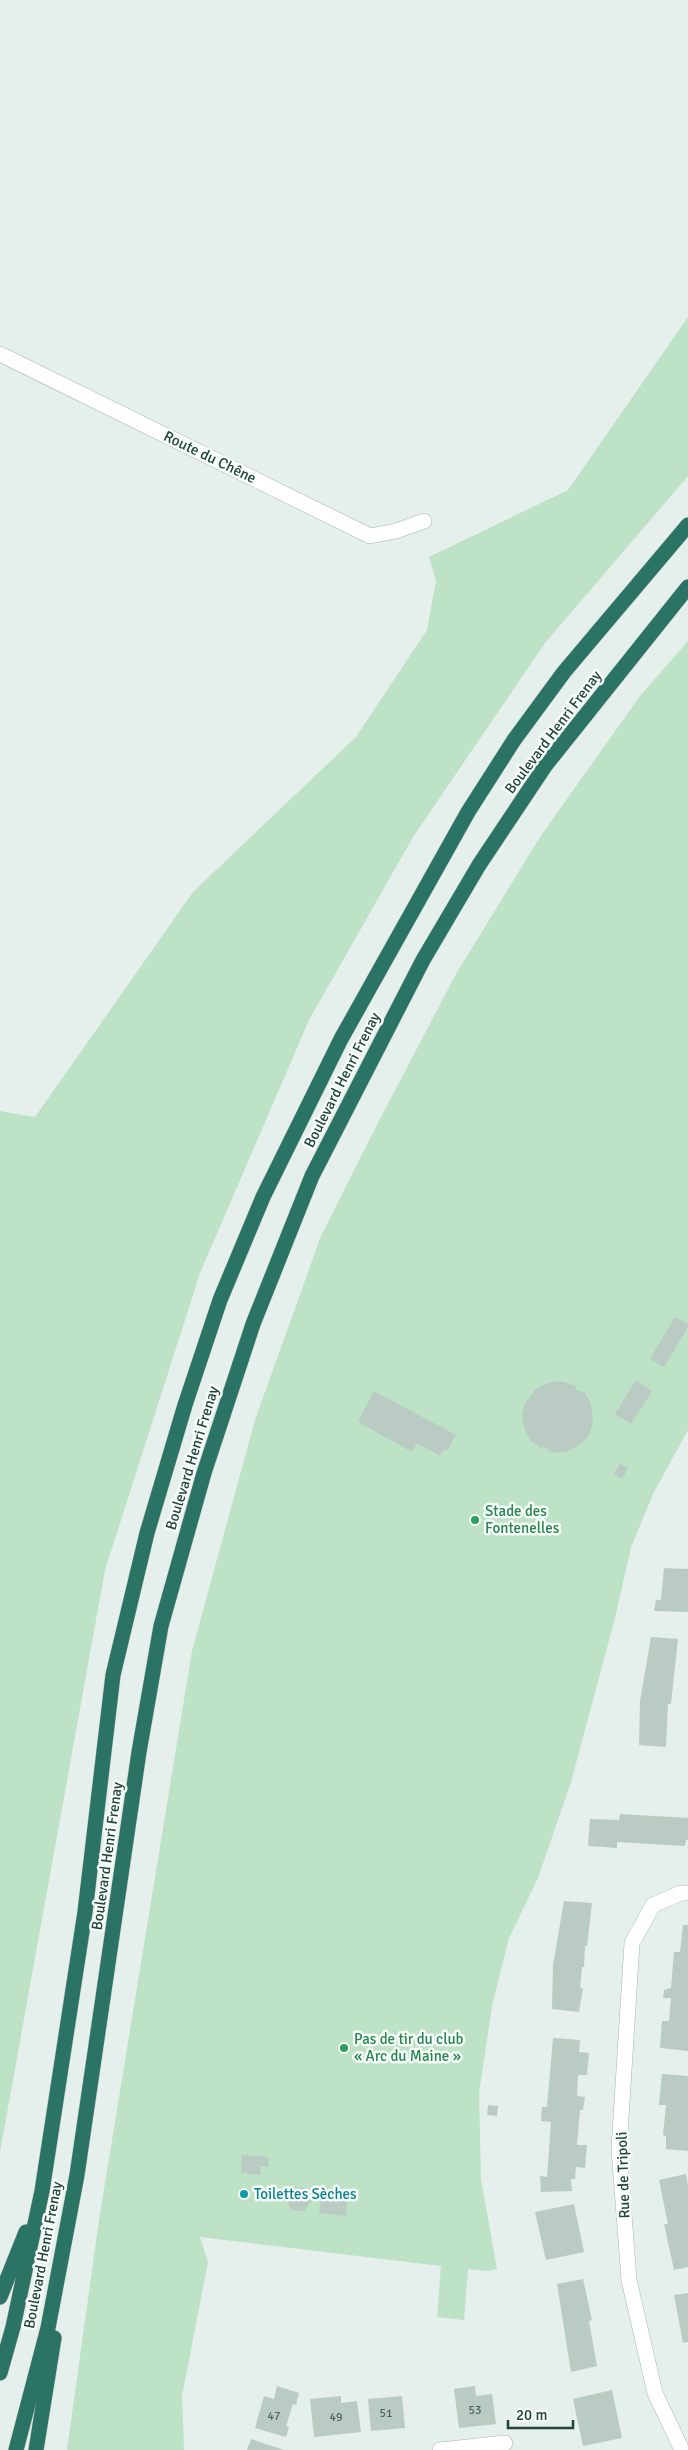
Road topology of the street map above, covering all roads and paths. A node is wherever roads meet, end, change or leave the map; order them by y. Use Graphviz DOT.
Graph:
graph roads {
  1 [pos="0,354"];
  2 [pos="424,521"];
  3 [pos="688,525"];
  4 [pos="688,587"];
  5 [pos="688,1893"];
  6 [pos="42,2191"];
  7 [pos="58,2280"];
  8 [pos="0,2297"];
  9 [pos="0,2372"];
  10 [pos="506,2443"];
  11 [pos="16,2450"];
  12 [pos="36,2450"];
  13 [pos="440,2450"];
  14 [pos="682,2450"];
  1 -- 2 [label="street, Route du Chêne"];
  3 -- 6 [label="highway, Boulevard Henri Frenay"];
  4 -- 7 [label="highway, Boulevard Henri Frenay"];
  5 -- 14 [label="street, Rue de Tripoli"];
  6 -- 8 [label="highway"];
  6 -- 9 [label="highway, Boulevard Henri Frenay"];
  7 -- 11 [label="highway, Boulevard Henri Frenay"];
  7 -- 12 [label="highway"];
  10 -- 13 [label="street"];
}
